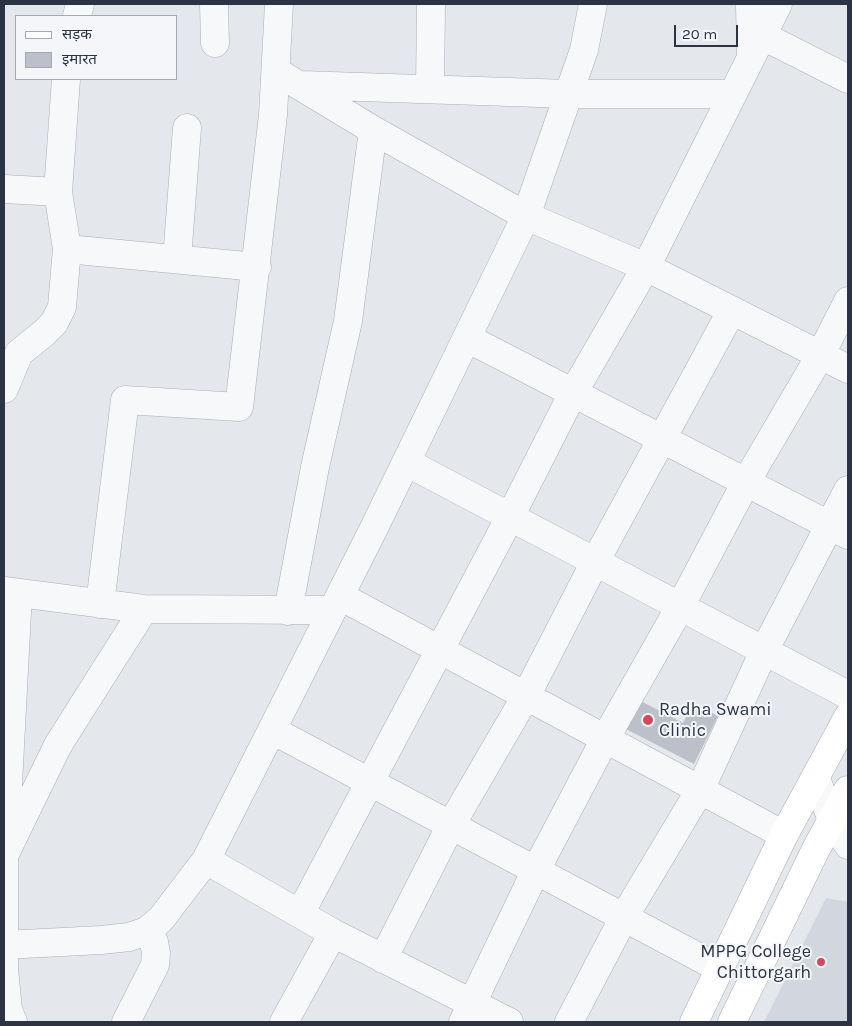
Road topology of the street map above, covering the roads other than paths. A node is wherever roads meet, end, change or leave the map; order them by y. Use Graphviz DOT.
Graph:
graph roads {
  1 [pos="214,4"];
  2 [pos="279,4"];
  3 [pos="432,4"];
  4 [pos="593,4"];
  5 [pos="750,4"];
  6 [pos="778,4"];
  7 [pos="215,43"];
  8 [pos="756,45"];
  9 [pos="287,78"];
  10 [pos="848,79"];
  11 [pos="66,80"];
  12 [pos="430,89"];
  13 [pos="569,94"];
  14 [pos="732,94"];
  15 [pos="187,128"];
  16 [pos="373,130"];
  17 [pos="4,189"];
  18 [pos="58,192"];
  19 [pos="526,216"];
  20 [pos="67,249"];
  21 [pos="177,259"];
  22 [pos="257,267"];
  23 [pos="646,267"];
  24 [pos="848,301"];
  25 [pos="732,310"];
  26 [pos="467,338"];
  27 [pos="11,351"];
  28 [pos="821,354"];
  29 [pos="848,369"];
  30 [pos="4,389"];
  31 [pos="573,393"];
  32 [pos="662,439"];
  33 [pos="406,462"];
  34 [pos="746,482"];
  35 [pos="848,490"];
  36 [pos="510,517"];
  37 [pos="839,530"];
  38 [pos="595,562"];
  39 [pos="11,592"];
  40 [pos="336,603"];
  41 [pos="100,604"];
  42 [pos="680,607"];
  43 [pos="144,609"];
  44 [pos="288,611"];
  45 [pos="440,649"];
  46 [pos="764,651"];
  47 [pos="526,696"];
  48 [pos="848,696"];
  49 [pos="848,717"];
  50 [pos="272,730"];
  51 [pos="605,739"];
  52 [pos="6,773"];
  53 [pos="816,779"];
  54 [pos="370,782"];
  55 [pos="700,790"];
  56 [pos="848,790"];
  57 [pos="832,820"];
  58 [pos="451,825"];
  59 [pos="784,835"];
  60 [pos="848,845"];
  61 [pos="4,856"];
  62 [pos="206,860"];
  63 [pos="536,870"];
  64 [pos="300,914"];
  65 [pos="624,917"];
  66 [pos="146,931"];
  67 [pos="333,933"];
  68 [pos="4,945"];
  69 [pos="383,959"];
  70 [pos="719,968"];
  71 [pos="467,1013"];
  72 [pos="12,1022"];
  73 [pos="126,1022"];
  74 [pos="284,1022"];
  75 [pos="509,1022"];
  76 [pos="569,1022"];
  77 [pos="694,1022"];
  78 [pos="732,1022"];
  1 -- 7 [label="street"];
  2 -- 9 [label="street"];
  3 -- 12 [label="street"];
  4 -- 13 [label="street"];
  5 -- 8 [label="street"];
  6 -- 8 [label="street"];
  8 -- 10 [label="street"];
  8 -- 14 [label="street"];
  9 -- 12 [label="street"];
  9 -- 16 [label="street"];
  9 -- 22 [label="street"];
  11 -- 18 [label="street"];
  12 -- 13 [label="street"];
  13 -- 14 [label="street"];
  13 -- 19 [label="street"];
  14 -- 23 [label="street"];
  15 -- 21 [label="street"];
  16 -- 19 [label="street"];
  16 -- 44 [label="street"];
  17 -- 18 [label="street"];
  18 -- 20 [label="street"];
  19 -- 23 [label="street"];
  19 -- 26 [label="street"];
  20 -- 21 [label="street"];
  20 -- 27 [label="street"];
  21 -- 22 [label="street"];
  22 -- 41 [label="street"];
  23 -- 25 [label="street"];
  23 -- 31 [label="street"];
  24 -- 28 [label="street"];
  25 -- 28 [label="street"];
  25 -- 32 [label="street"];
  26 -- 31 [label="street"];
  26 -- 33 [label="street"];
  27 -- 30 [label="street"];
  28 -- 29 [label="street"];
  28 -- 34 [label="street"];
  31 -- 32 [label="street"];
  31 -- 36 [label="street"];
  32 -- 34 [label="street"];
  32 -- 38 [label="street"];
  33 -- 36 [label="street"];
  33 -- 40 [label="street"];
  34 -- 37 [label="street"];
  34 -- 42 [label="street"];
  35 -- 37 [label="street"];
  36 -- 38 [label="street"];
  36 -- 45 [label="street"];
  37 -- 46 [label="street"];
  38 -- 42 [label="street"];
  38 -- 47 [label="street"];
  39 -- 41 [label="street"];
  39 -- 52 [label="street"];
  40 -- 44 [label="street"];
  40 -- 45 [label="street"];
  40 -- 50 [label="street"];
  41 -- 43 [label="street"];
  42 -- 46 [label="street"];
  42 -- 51 [label="street"];
  43 -- 44 [label="street"];
  43 -- 61 [label="street"];
  45 -- 47 [label="street"];
  45 -- 54 [label="street"];
  46 -- 48 [label="street"];
  46 -- 55 [label="street"];
  47 -- 51 [label="street"];
  47 -- 58 [label="street"];
  49 -- 53 [label="main road"];
  50 -- 54 [label="street"];
  50 -- 62 [label="street"];
  51 -- 55 [label="street"];
  51 -- 63 [label="street"];
  52 -- 61 [label="street"];
  53 -- 57 [label="street"];
  53 -- 59 [label="main road"];
  54 -- 58 [label="street"];
  54 -- 64 [label="street"];
  55 -- 59 [label="street"];
  55 -- 65 [label="street"];
  56 -- 57 [label="main road"];
  57 -- 60 [label="street"];
  57 -- 78 [label="main road"];
  58 -- 63 [label="street"];
  58 -- 69 [label="street"];
  59 -- 70 [label="main road"];
  61 -- 68 [label="street"];
  62 -- 64 [label="street"];
  62 -- 66 [label="street"];
  63 -- 65 [label="street"];
  63 -- 71 [label="street"];
  64 -- 67 [label="street"];
  65 -- 70 [label="street"];
  65 -- 76 [label="street"];
  66 -- 68 [label="street"];
  66 -- 73 [label="street"];
  67 -- 69 [label="street"];
  67 -- 74 [label="street"];
  68 -- 72 [label="street"];
  69 -- 71 [label="street"];
  70 -- 77 [label="main road"];
  71 -- 75 [label="street"];
}
